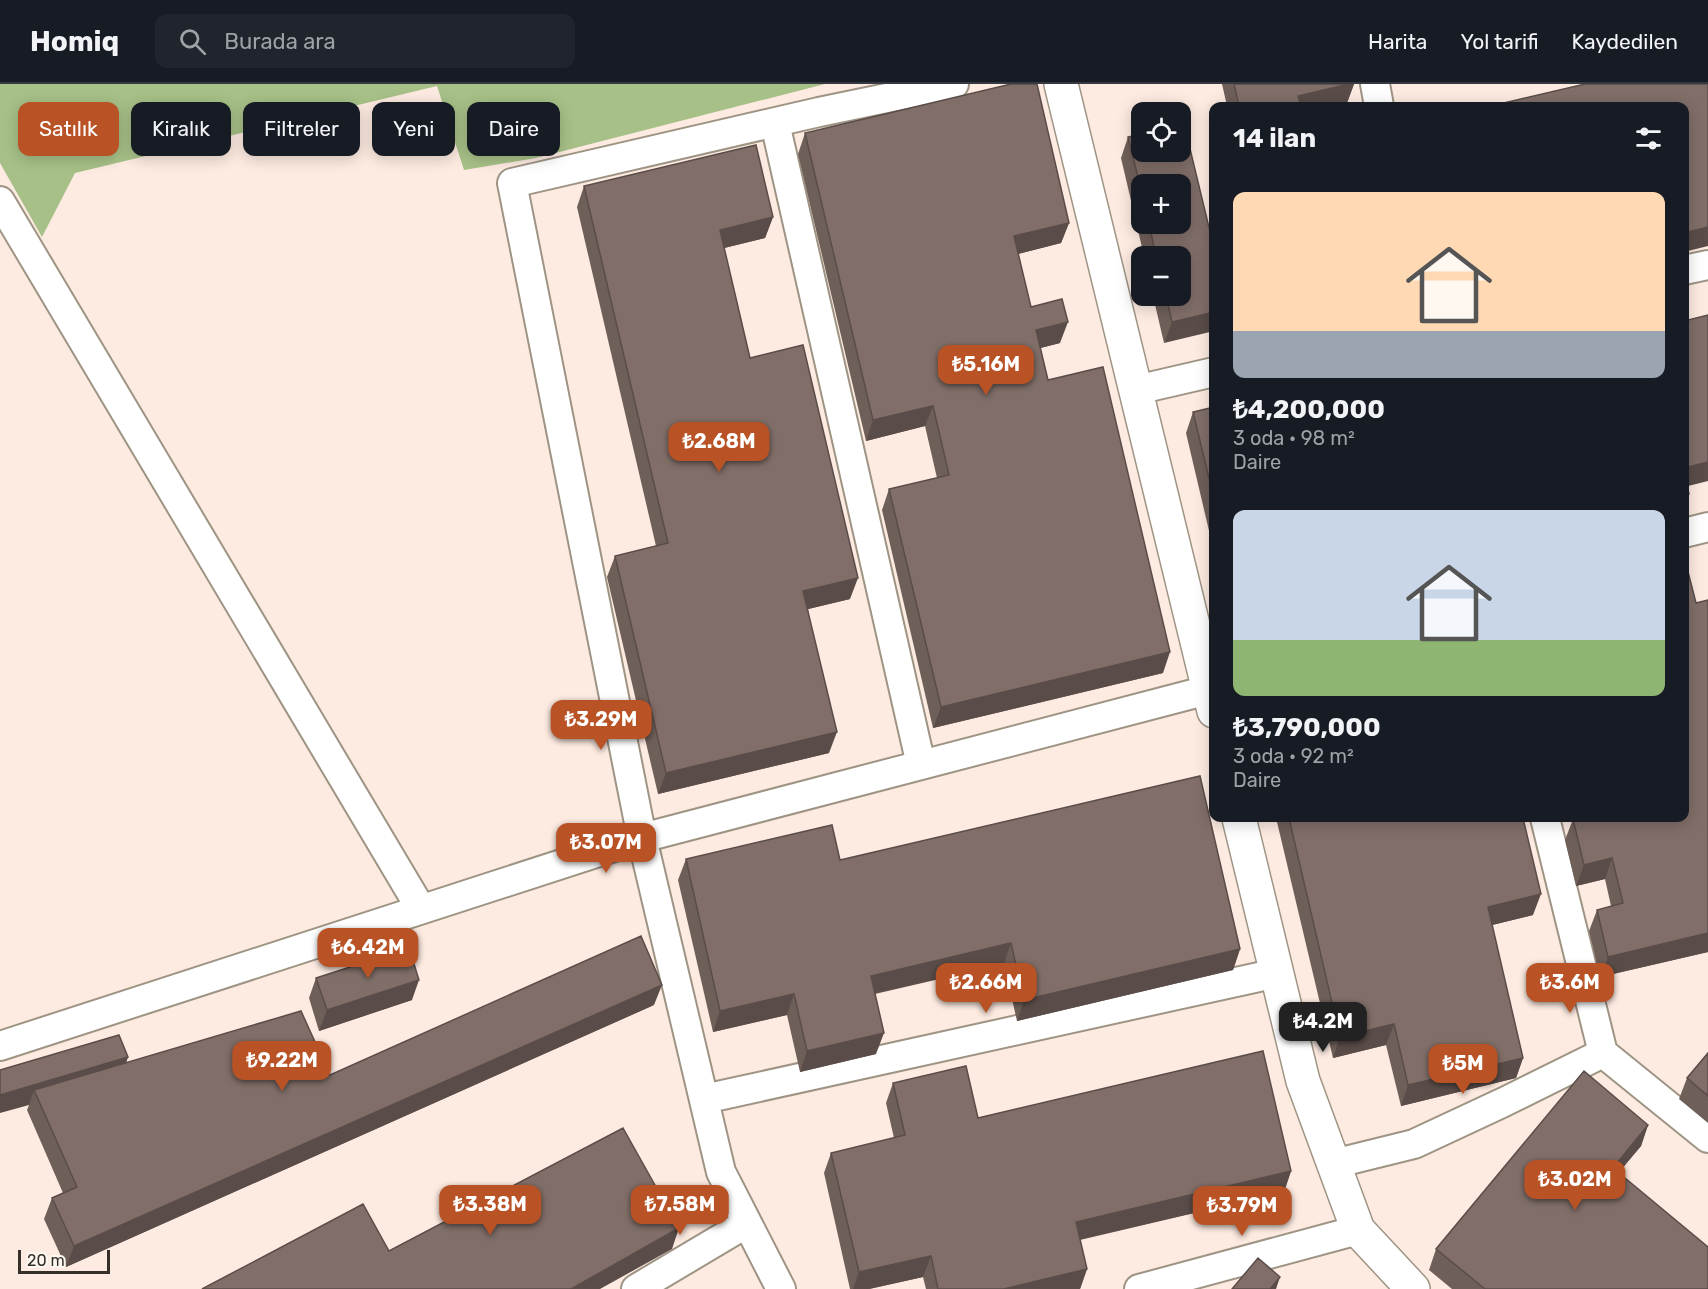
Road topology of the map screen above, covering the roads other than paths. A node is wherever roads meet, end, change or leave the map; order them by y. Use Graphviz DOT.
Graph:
graph roads {
  1 [pos="954,84"];
  2 [pos="1061,84"];
  3 [pos="1375,84"];
  4 [pos="1378,102"];
  5 [pos="775,123"];
  6 [pos="0,201"];
  7 [pos="1708,265"];
  8 [pos="1689,269"];
  9 [pos="1209,373"];
  10 [pos="1136,390"];
  11 [pos="1708,527"];
  12 [pos="1689,532"];
  13 [pos="1209,692"];
  14 [pos="1209,700"];
  15 [pos="921,765"];
  16 [pos="1240,822"];
  17 [pos="1546,822"];
  18 [pos="642,838"];
  19 [pos="421,909"];
  20 [pos="1277,973"];
  21 [pos="0,1046"];
  22 [pos="1603,1053"];
  23 [pos="704,1100"];
  24 [pos="1708,1138"];
  25 [pos="1333,1164"];
  26 [pos="747,1223"];
  27 [pos="1358,1230"];
  28 [pos="636,1289"];
  29 [pos="781,1289"];
  30 [pos="1139,1289"];
  31 [pos="1413,1289"];
  1 -- 5 [label="street"];
  2 -- 10 [label="street"];
  3 -- 4 [label="street"];
  5 -- 15 [label="street"];
  5 -- 18 [label="street"];
  6 -- 19 [label="street"];
  7 -- 8 [label="street"];
  9 -- 10 [label="street"];
  10 -- 13 [label="street"];
  11 -- 12 [label="street"];
  14 -- 15 [label="street"];
  15 -- 18 [label="street"];
  16 -- 20 [label="street"];
  17 -- 22 [label="street"];
  18 -- 19 [label="street"];
  18 -- 23 [label="street"];
  19 -- 21 [label="street"];
  20 -- 23 [label="street"];
  20 -- 25 [label="street"];
  22 -- 24 [label="street"];
  22 -- 25 [label="street"];
  23 -- 26 [label="street"];
  25 -- 27 [label="street"];
  26 -- 28 [label="street"];
  26 -- 29 [label="street"];
  27 -- 30 [label="street"];
  27 -- 31 [label="street"];
}
